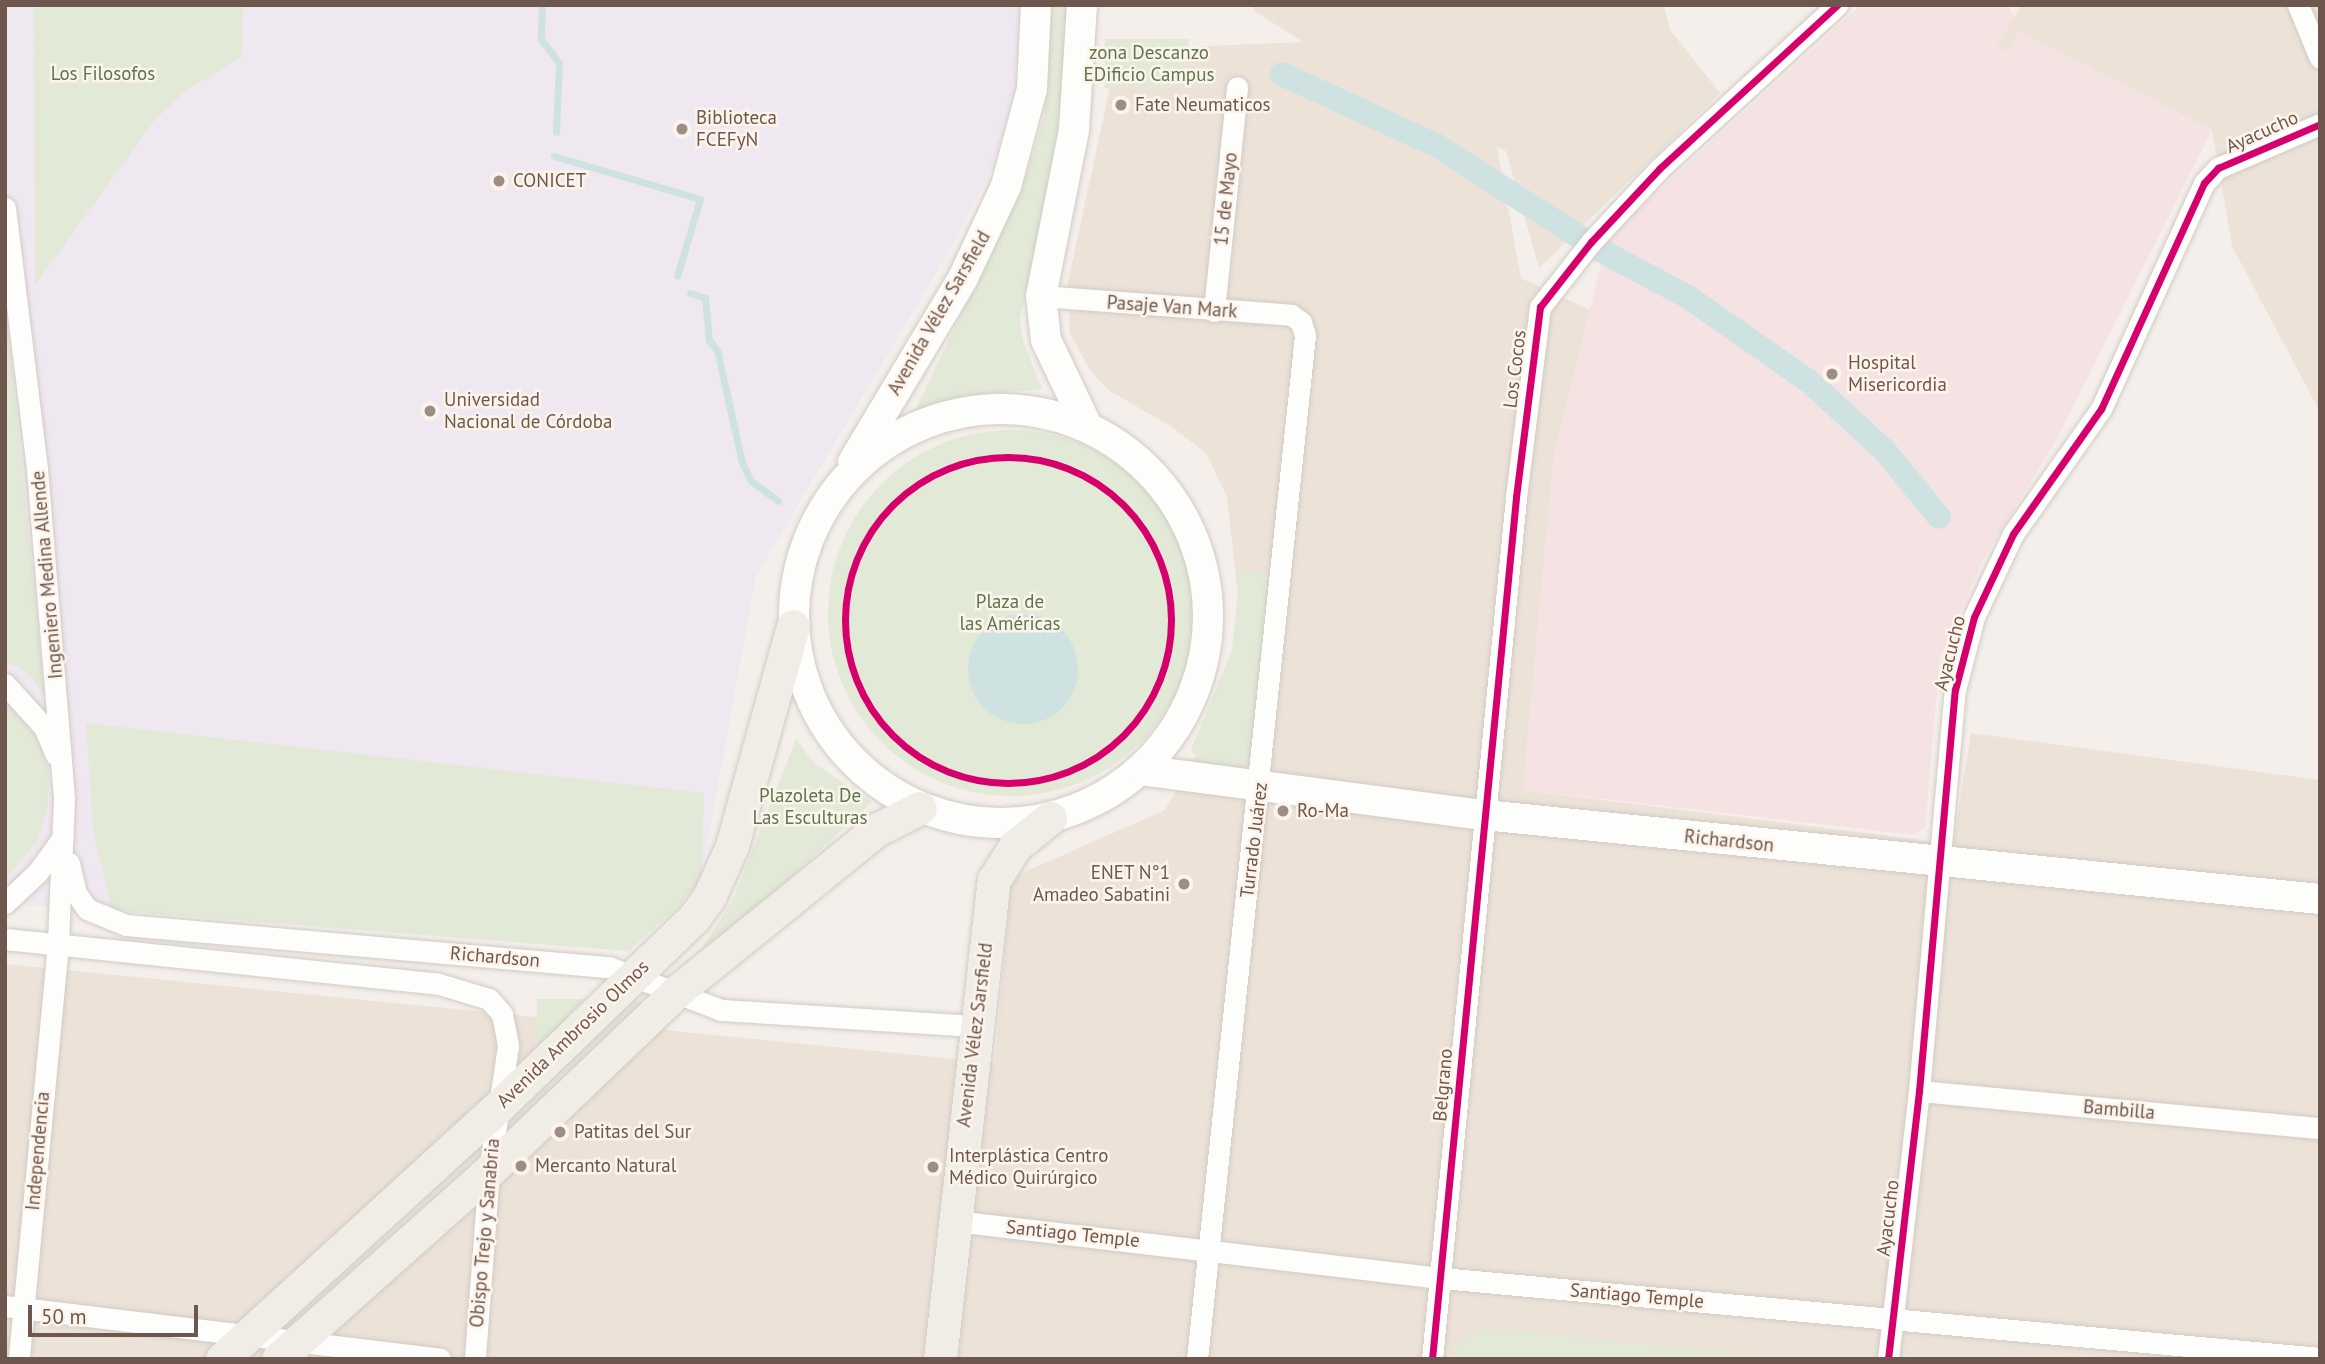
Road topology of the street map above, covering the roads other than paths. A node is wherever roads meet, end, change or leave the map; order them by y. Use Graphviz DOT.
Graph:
graph roads {
  1 [pos="1036,5"];
  2 [pos="1082,5"];
  3 [pos="1837,5"];
  4 [pos="2298,5"];
  5 [pos="2320,58"];
  6 [pos="1237,87"];
  7 [pos="2320,124"];
  8 [pos="5,208"];
  9 [pos="1041,296"];
  10 [pos="10,306"];
  11 [pos="1214,311"];
  12 [pos="1301,321"];
  13 [pos="1087,426"];
  14 [pos="838,488"];
  15 [pos="793,626"];
  16 [pos="5,684"];
  17 [pos="63,769"];
  18 [pos="1141,770"];
  19 [pos="1260,783"];
  20 [pos="920,808"];
  21 [pos="1484,815"];
  22 [pos="1050,818"];
  23 [pos="63,837"];
  24 [pos="1941,863"];
  25 [pos="2320,899"];
  26 [pos="5,903"];
  27 [pos="5,939"];
  28 [pos="58,944"];
  29 [pos="635,974"];
  30 [pos="674,993"];
  31 [pos="975,1026"];
  32 [pos="1919,1091"];
  33 [pos="497,1108"];
  34 [pos="2320,1128"];
  35 [pos="489,1171"];
  36 [pos="955,1221"];
  37 [pos="1206,1248"];
  38 [pos="1441,1278"];
  39 [pos="14,1307"];
  40 [pos="1892,1320"];
  41 [pos="246,1337"];
  42 [pos="288,1350"];
  43 [pos="2320,1358"];
  44 [pos="19,1359"];
  45 [pos="222,1359"];
  46 [pos="440,1359"];
  47 [pos="475,1359"];
  48 [pos="940,1359"];
  49 [pos="1197,1359"];
  50 [pos="1432,1359"];
  51 [pos="1888,1359"];
  1 -- 14 [label="main road, Avenida Vélez Sarsfield"];
  2 -- 9 [label="main road"];
  3 -- 21 [label="street, Los Cocos"];
  4 -- 5 [label="street"];
  6 -- 11 [label="street, 15 de Mayo"];
  7 -- 24 [label="street, Ayacucho"];
  8 -- 10 [label="street, Ingeniero Medina Allende"];
  9 -- 11 [label="street, Pasaje Van Mark"];
  9 -- 13 [label="main road"];
  10 -- 17 [label="street, Ingeniero Medina Allende"];
  11 -- 12 [label="street, Pasaje Van Mark"];
  12 -- 19 [label="street, Turrado Juárez"];
  13 -- 14 [label="main road"];
  13 -- 18 [label="main road"];
  14 -- 15 [label="main road"];
  15 -- 20 [label="main road"];
  15 -- 29 [label="main road, Avenida Ambrosio Olmos"];
  16 -- 17 [label="street"];
  17 -- 23 [label="street, Ingeniero Medina Allende"];
  18 -- 19 [label="main road, Richardson"];
  18 -- 22 [label="main road"];
  19 -- 21 [label="main road, Richardson"];
  19 -- 37 [label="street, Turrado Juárez"];
  20 -- 22 [label="main road"];
  20 -- 30 [label="main road, Avenida Ambrosio Olmos"];
  21 -- 24 [label="main road, Richardson"];
  21 -- 38 [label="street, Belgrano"];
  22 -- 31 [label="main road, Avenida Vélez Sarsfield"];
  23 -- 26 [label="street"];
  23 -- 28 [label="street, Ingeniero Medina Allende"];
  23 -- 29 [label="street, Richardson"];
  24 -- 25 [label="main road, Richardson"];
  24 -- 32 [label="street, Ayacucho"];
  27 -- 28 [label="street, Richardson"];
  28 -- 33 [label="street, Richardson"];
  28 -- 39 [label="street, Independencia"];
  29 -- 30 [label="street, Richardson"];
  29 -- 33 [label="main road, Avenida Ambrosio Olmos"];
  30 -- 31 [label="street, Richardson"];
  30 -- 35 [label="main road, Avenida Ambrosio Olmos"];
  31 -- 36 [label="main road, Avenida Vélez Sarsfield"];
  32 -- 34 [label="street, Bambilla"];
  32 -- 40 [label="street, Ayacucho"];
  33 -- 35 [label="street, Obispo Trejo y Sanabria"];
  33 -- 41 [label="main road, Avenida Ambrosio Olmos"];
  35 -- 42 [label="main road, Avenida Ambrosio Olmos"];
  35 -- 47 [label="street, Obispo Trejo y Sanabria"];
  36 -- 37 [label="street, Santiago Temple"];
  36 -- 48 [label="main road, Avenida Vélez Sarsfield"];
  37 -- 38 [label="street, Santiago Temple"];
  37 -- 49 [label="street, Turrado Juárez"];
  38 -- 40 [label="street, Santiago Temple"];
  38 -- 50 [label="street, Belgrano"];
  39 -- 41 [label="street"];
  39 -- 44 [label="street, Independencia"];
  40 -- 43 [label="street, Santiago Temple"];
  40 -- 51 [label="street, Ayacucho"];
  41 -- 42 [label="street"];
  41 -- 45 [label="main road, Avenida Ambrosio Olmos"];
  42 -- 46 [label="street"];
}
